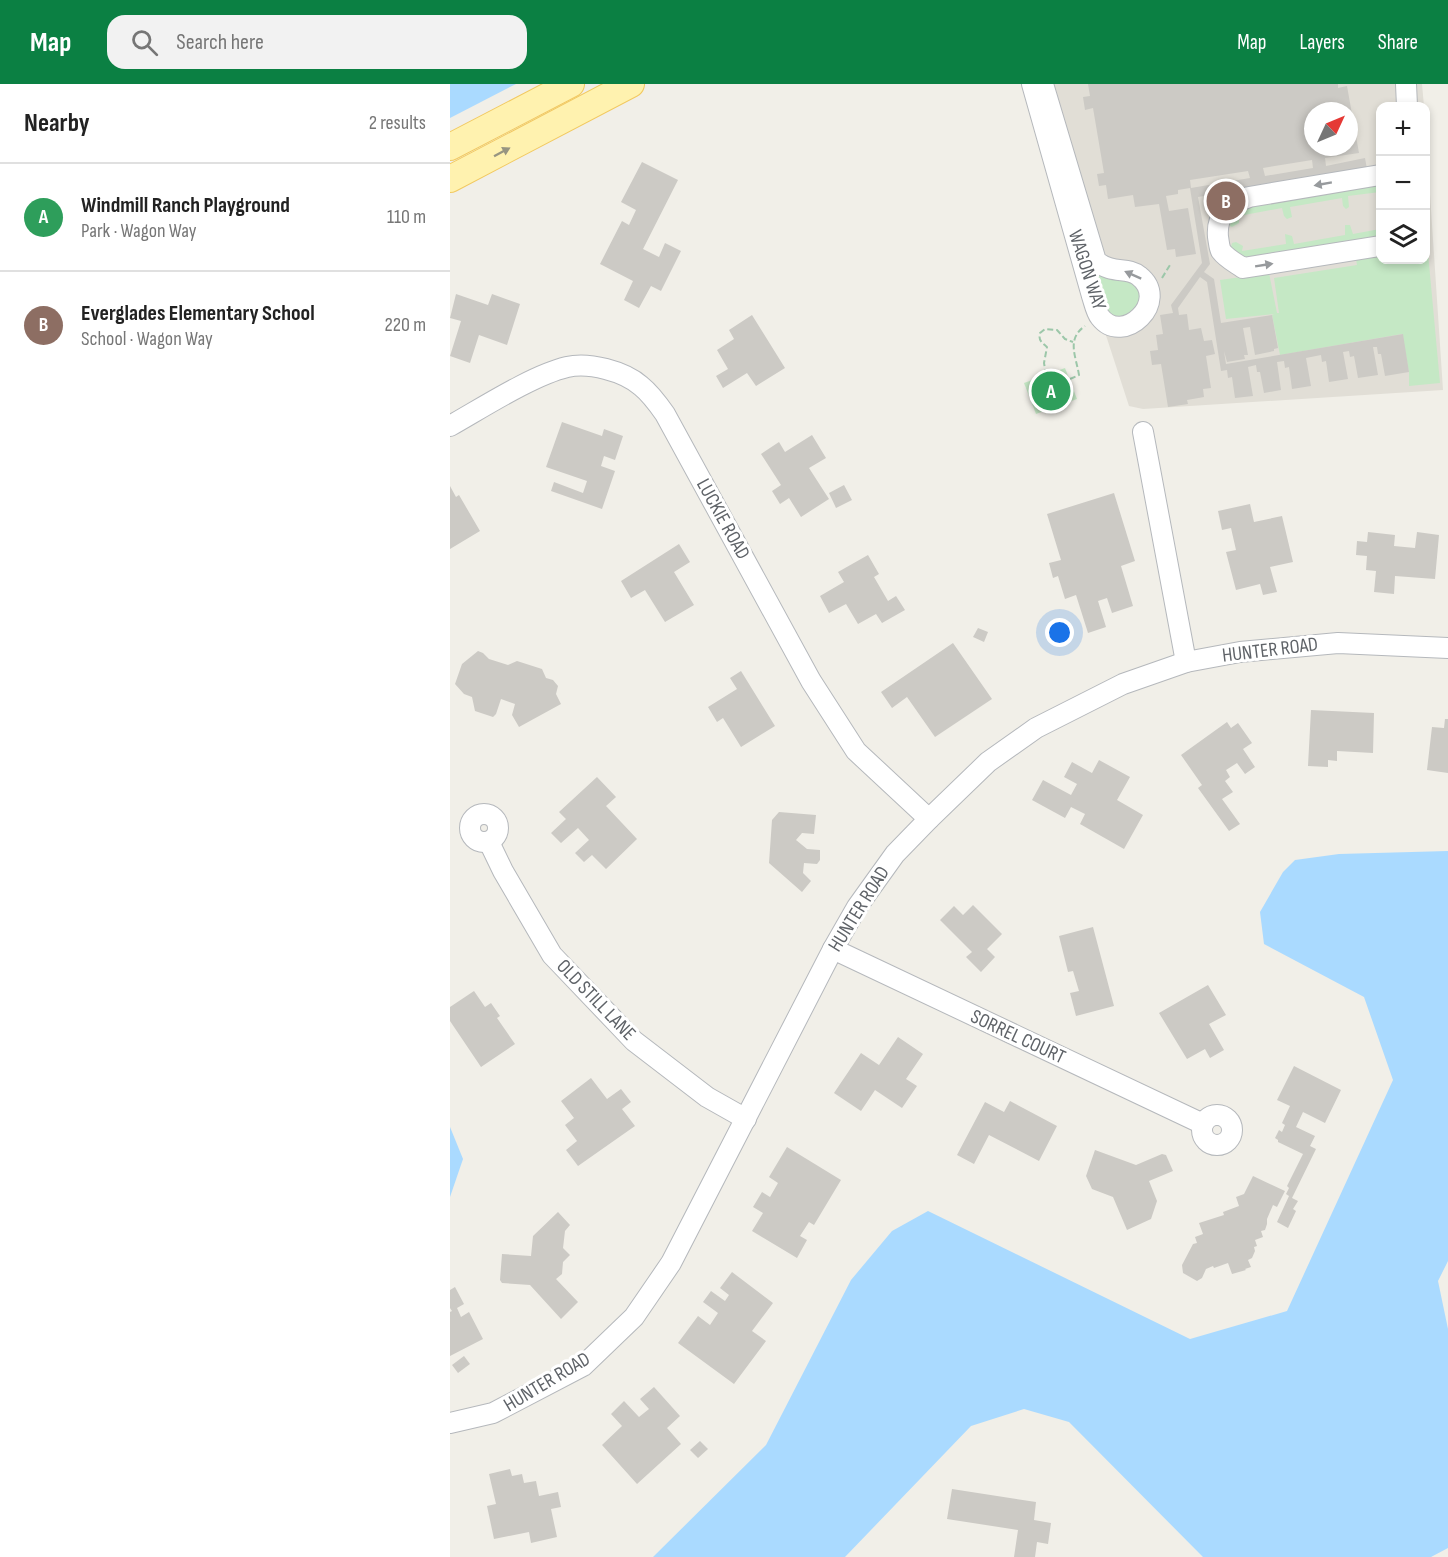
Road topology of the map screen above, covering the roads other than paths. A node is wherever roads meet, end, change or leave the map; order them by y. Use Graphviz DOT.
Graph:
graph roads {
  1 [pos="571,84"];
  2 [pos="631,84"];
  3 [pos="1032,84"];
  4 [pos="1043,84"];
  5 [pos="1406,84"];
  6 [pos="1407,102"];
  7 [pos="450,147"];
  8 [pos="1376,176"];
  9 [pos="450,179"];
  10 [pos="1376,247"];
  11 [pos="450,426"];
  12 [pos="1143,432"];
  13 [pos="1448,648"];
  14 [pos="1186,662"];
  15 [pos="929,819"];
  16 [pos="489,842"];
  17 [pos="833,949"];
  18 [pos="746,1119"];
  19 [pos="1203,1124"];
  20 [pos="450,1423"];
  1 -- 7 [label="main road"];
  9 -- 2 [label="main road, one-way"];
  3 -- 4 [label="street, WAGON WAY, one-way"];
  5 -- 6 [label="street"];
  8 -- 10 [label="street, one-way"];
  11 -- 15 [label="street, LUCKIE ROAD"];
  12 -- 14 [label="street"];
  13 -- 14 [label="street, HUNTER ROAD"];
  14 -- 15 [label="street, HUNTER ROAD"];
  15 -- 17 [label="street, HUNTER ROAD"];
  16 -- 18 [label="street, OLD STILL LANE"];
  17 -- 18 [label="street, HUNTER ROAD"];
  17 -- 19 [label="street, SORREL COURT"];
  18 -- 20 [label="street, HUNTER ROAD"];
}
